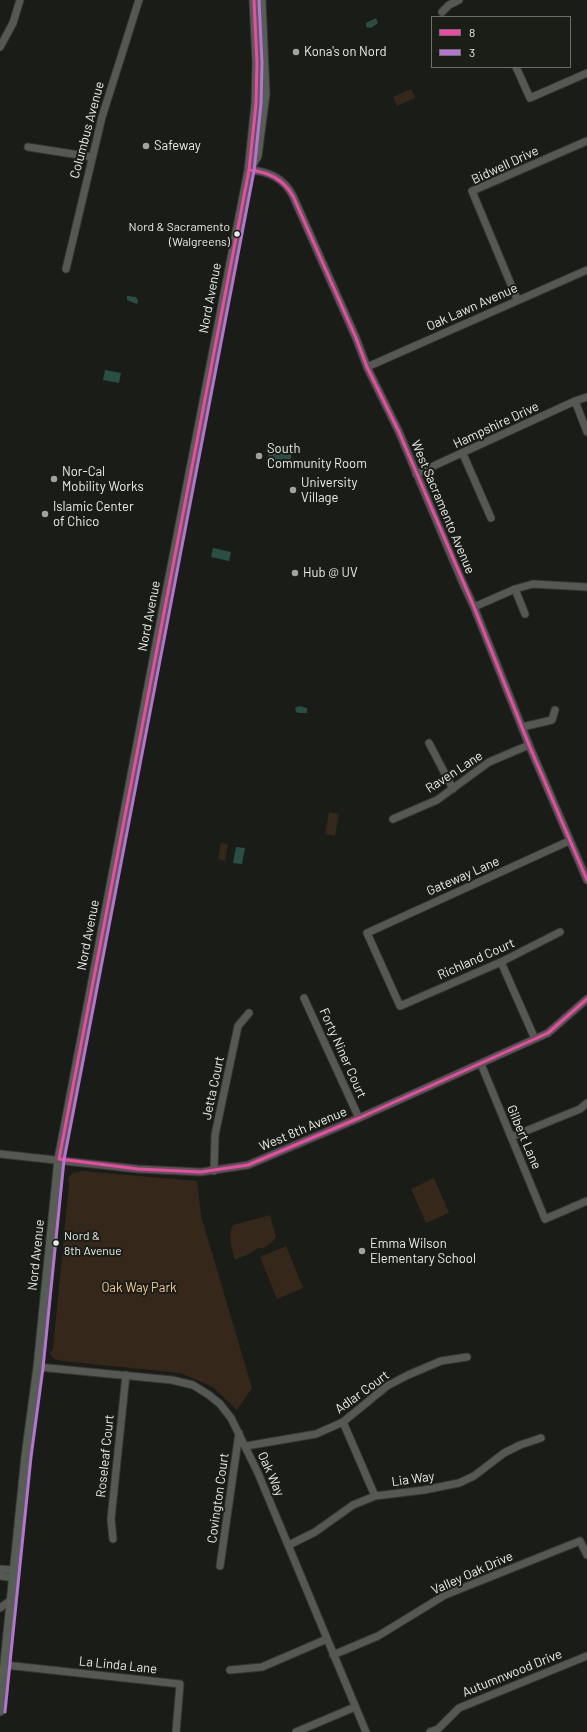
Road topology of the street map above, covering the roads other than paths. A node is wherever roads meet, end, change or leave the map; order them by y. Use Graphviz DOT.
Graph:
graph roads {
  1 [pos="20,0"];
  2 [pos="139,0"];
  3 [pos="254,0"];
  4 [pos="261,0"];
  5 [pos="456,1"];
  6 [pos="442,12"];
  7 [pos="1,44"];
  8 [pos="516,68"];
  9 [pos="587,73"];
  10 [pos="587,141"];
  11 [pos="28,147"];
  12 [pos="92,157"];
  13 [pos="249,170"];
  14 [pos="66,268"];
  15 [pos="587,270"];
  16 [pos="517,299"];
  17 [pos="367,367"];
  18 [pos="587,397"];
  19 [pos="575,401"];
  20 [pos="587,432"];
  21 [pos="463,454"];
  22 [pos="416,474"];
  23 [pos="491,518"];
  24 [pos="587,587"];
  25 [pos="515,589"];
  26 [pos="474,607"];
  27 [pos="525,614"];
  28 [pos="555,710"];
  29 [pos="522,727"];
  30 [pos="429,743"];
  31 [pos="529,745"];
  32 [pos="453,789"];
  33 [pos="392,819"];
  34 [pos="570,841"];
  35 [pos="587,880"];
  36 [pos="560,932"];
  37 [pos="501,962"];
  38 [pos="304,998"];
  39 [pos="587,999"];
  40 [pos="400,1006"];
  41 [pos="249,1013"];
  42 [pos="535,1039"];
  43 [pos="480,1064"];
  44 [pos="587,1103"];
  45 [pos="359,1118"];
  46 [pos="511,1137"];
  47 [pos="0,1154"];
  48 [pos="59,1159"];
  49 [pos="214,1171"];
  50 [pos="587,1201"];
  51 [pos="467,1357"];
  52 [pos="38,1367"];
  53 [pos="126,1375"];
  54 [pos="343,1422"];
  55 [pos="239,1433"];
  56 [pos="541,1438"];
  57 [pos="246,1446"];
  58 [pos="375,1496"];
  59 [pos="113,1539"];
  60 [pos="289,1545"];
  61 [pos="587,1555"];
  62 [pos="220,1566"];
  63 [pos="0,1569"];
  64 [pos="14,1574"];
  65 [pos="0,1576"];
  66 [pos="11,1600"];
  67 [pos="0,1608"];
  68 [pos="327,1639"];
  69 [pos="333,1655"];
  70 [pos="587,1656"];
  71 [pos="5,1665"];
  72 [pos="230,1670"];
  73 [pos="355,1707"];
  74 [pos="0,1711"];
  75 [pos="176,1732"];
  76 [pos="296,1732"];
  77 [pos="366,1732"];
  78 [pos="430,1732"];
  1 -- 7 [label="street"];
  2 -- 12 [label="street, Columbus Avenue"];
  3 -- 13 [label="main road, Nord Avenue"];
  4 -- 13 [label="main road, Nord Avenue"];
  5 -- 6 [label="street"];
  8 -- 9 [label="street"];
  10 -- 16 [label="street, Bidwell Drive"];
  11 -- 12 [label="street"];
  12 -- 14 [label="street, Columbus Avenue"];
  13 -- 17 [label="street, West Sacramento Avenue"];
  13 -- 48 [label="main road, Nord Avenue"];
  15 -- 16 [label="street, Oak Lawn Avenue"];
  16 -- 17 [label="street, Oak Lawn Avenue"];
  17 -- 22 [label="street, West Sacramento Avenue"];
  18 -- 19 [label="street, Hampshire Drive"];
  19 -- 20 [label="street"];
  19 -- 21 [label="street, Hampshire Drive"];
  21 -- 22 [label="street, Hampshire Drive"];
  21 -- 23 [label="street"];
  22 -- 26 [label="street, West Sacramento Avenue"];
  24 -- 25 [label="street"];
  25 -- 26 [label="street"];
  25 -- 27 [label="street"];
  26 -- 29 [label="street, West Sacramento Avenue"];
  28 -- 29 [label="street"];
  29 -- 31 [label="street, West Sacramento Avenue"];
  30 -- 32 [label="street"];
  31 -- 32 [label="street, Raven Lane"];
  31 -- 34 [label="street, West Sacramento Avenue"];
  32 -- 33 [label="street, Raven Lane"];
  34 -- 35 [label="street, West Sacramento Avenue"];
  34 -- 40 [label="street, Gateway Lane"];
  36 -- 37 [label="street, Richland Court"];
  37 -- 40 [label="street, Richland Court"];
  37 -- 42 [label="street"];
  38 -- 45 [label="street, Forty Niner Court"];
  39 -- 42 [label="street, West 8th Avenue"];
  41 -- 49 [label="street, Jetta Court"];
  42 -- 43 [label="street, West 8th Avenue"];
  43 -- 45 [label="street, West 8th Avenue"];
  43 -- 46 [label="street, Gilbert Lane"];
  44 -- 46 [label="street"];
  45 -- 49 [label="street, West 8th Avenue"];
  46 -- 50 [label="street, Gilbert Lane"];
  47 -- 48 [label="street, West 8th Avenue"];
  48 -- 49 [label="street, West 8th Avenue"];
  48 -- 52 [label="main road, Nord Avenue"];
  51 -- 54 [label="street, Adlar Court"];
  52 -- 53 [label="street, Oak Way"];
  52 -- 64 [label="main road, Nord Avenue"];
  53 -- 55 [label="street, Oak Way"];
  53 -- 59 [label="street, Roseleaf Court"];
  54 -- 57 [label="street, Adlar Court"];
  54 -- 58 [label="street"];
  55 -- 57 [label="street, Oak Way"];
  55 -- 62 [label="street, Covington Court"];
  56 -- 58 [label="street, Lia Way"];
  57 -- 60 [label="street, Oak Way"];
  58 -- 60 [label="street, Lia Way"];
  60 -- 68 [label="street, Oak Way"];
  61 -- 69 [label="street, Valley Oak Drive"];
  63 -- 64 [label="street"];
  64 -- 65 [label="street"];
  64 -- 66 [label="main road, Nord Avenue"];
  66 -- 67 [label="street"];
  66 -- 71 [label="main road, Nord Avenue"];
  68 -- 69 [label="street, Oak Way"];
  68 -- 72 [label="street"];
  69 -- 73 [label="street, Oak Way"];
  70 -- 78 [label="street, Autumnwood Drive"];
  71 -- 74 [label="main road, Nord Avenue"];
  71 -- 75 [label="street, La Linda Lane"];
  73 -- 76 [label="street"];
  73 -- 77 [label="street, Oak Way"];
}
